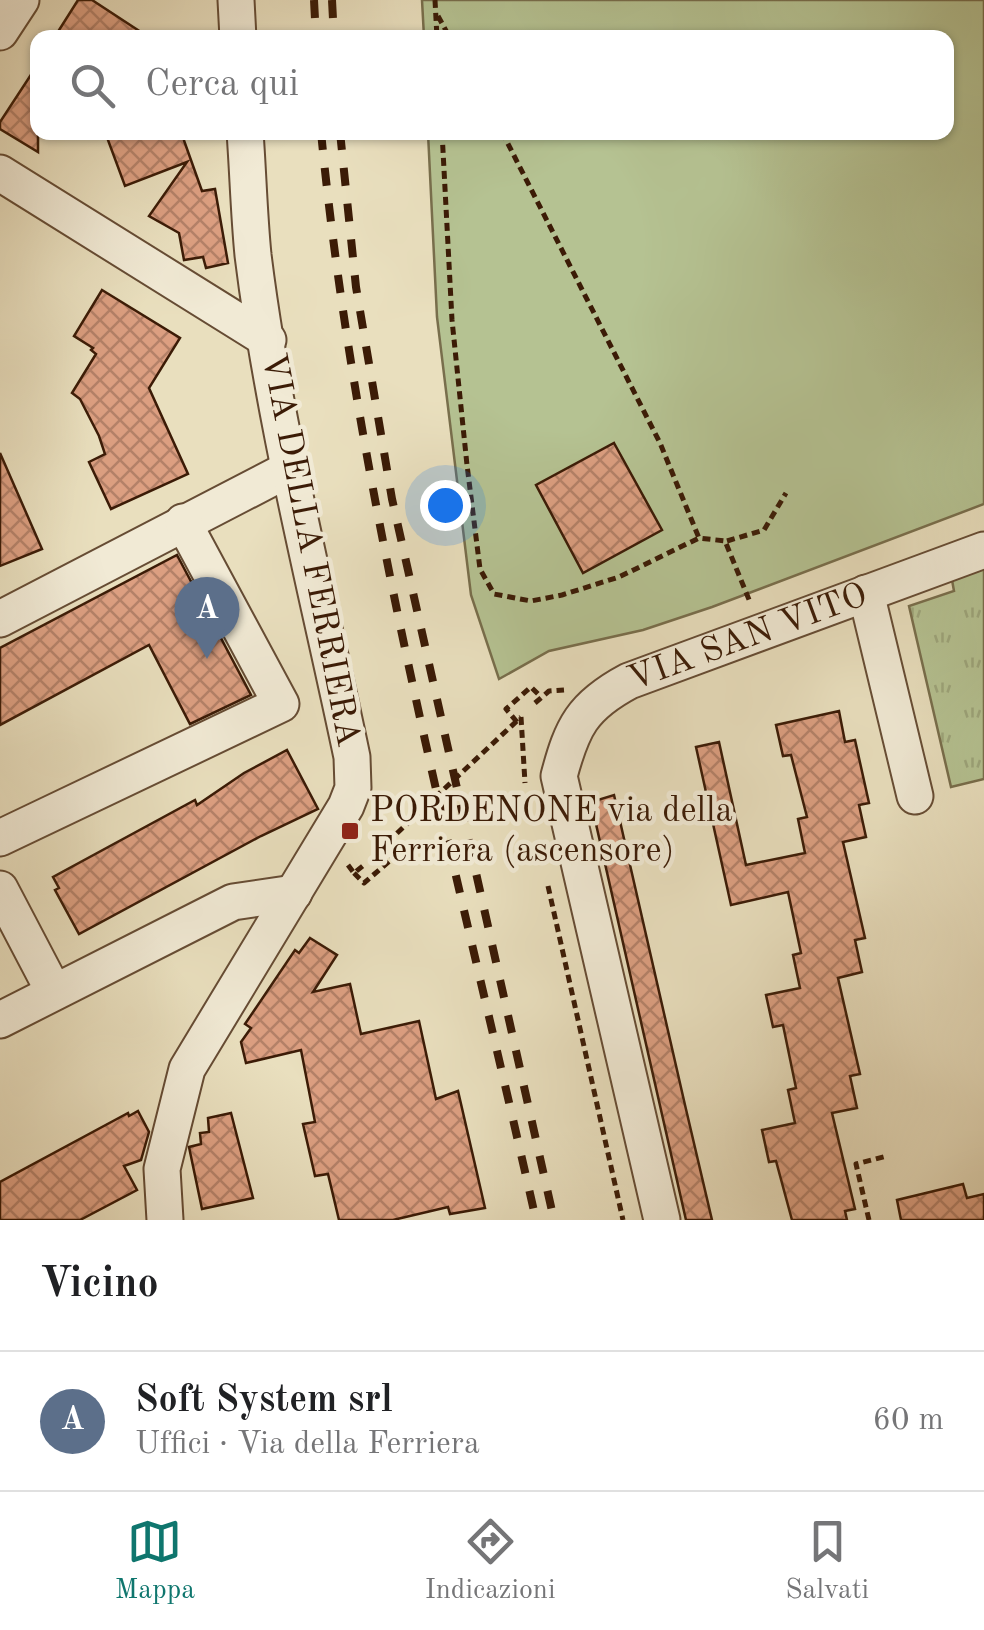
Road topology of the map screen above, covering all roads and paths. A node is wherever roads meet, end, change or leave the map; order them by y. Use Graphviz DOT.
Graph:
graph roads {
  1 [pos="21,0"];
  2 [pos="236,0"];
  3 [pos="435,0"];
  4 [pos="436,14"];
  5 [pos="238,30"];
  6 [pos="437,30"];
  7 [pos="445,30"];
  8 [pos="0,32"];
  9 [pos="246,140"];
  10 [pos="442,140"];
  11 [pos="506,140"];
  12 [pos="0,173"];
  13 [pos="268,340"];
  14 [pos="289,470"];
  15 [pos="786,493"];
  16 [pos="183,522"];
  17 [pos="699,538"];
  18 [pos="725,541"];
  19 [pos="984,550"];
  20 [pos="866,592"];
  21 [pos="0,618"];
  22 [pos="761,631"];
  23 [pos="541,698"];
  24 [pos="915,796"];
  25 [pos="0,838"];
  26 [pos="354,874"];
  27 [pos="0,889"];
  28 [pos="294,893"];
  29 [pos="54,992"];
  30 [pos="0,1020"];
  31 [pos="887,1156"];
  32 [pos="165,1220"];
  33 [pos="662,1220"];
  34 [pos="869,1220"];
  1 -- 8 [label="street"];
  2 -- 5 [label="street"];
  3 -- 4 [label="path"];
  4 -- 6 [label="path"];
  4 -- 7 [label="path"];
  9 -- 13 [label="street, VIA DELLA FERRIERA"];
  10 -- 17 [label="path"];
  11 -- 17 [label="path"];
  12 -- 13 [label="street"];
  13 -- 14 [label="street, VIA DELLA FERRIERA"];
  14 -- 16 [label="street"];
  14 -- 28 [label="street, VIA DELLA FERRIERA"];
  15 -- 18 [label="path"];
  16 -- 21 [label="street"];
  16 -- 25 [label="street"];
  17 -- 18 [label="path"];
  18 -- 22 [label="path"];
  19 -- 20 [label="street, VIA SAN VITO"];
  20 -- 22 [label="street, VIA SAN VITO"];
  20 -- 24 [label="street"];
  22 -- 33 [label="street, VIA SAN VITO"];
  23 -- 26 [label="path, bridge"];
  27 -- 29 [label="street"];
  28 -- 29 [label="street"];
  28 -- 32 [label="street, VIA DELLA FERRIERA"];
  29 -- 30 [label="street"];
  31 -- 34 [label="path"];
}
